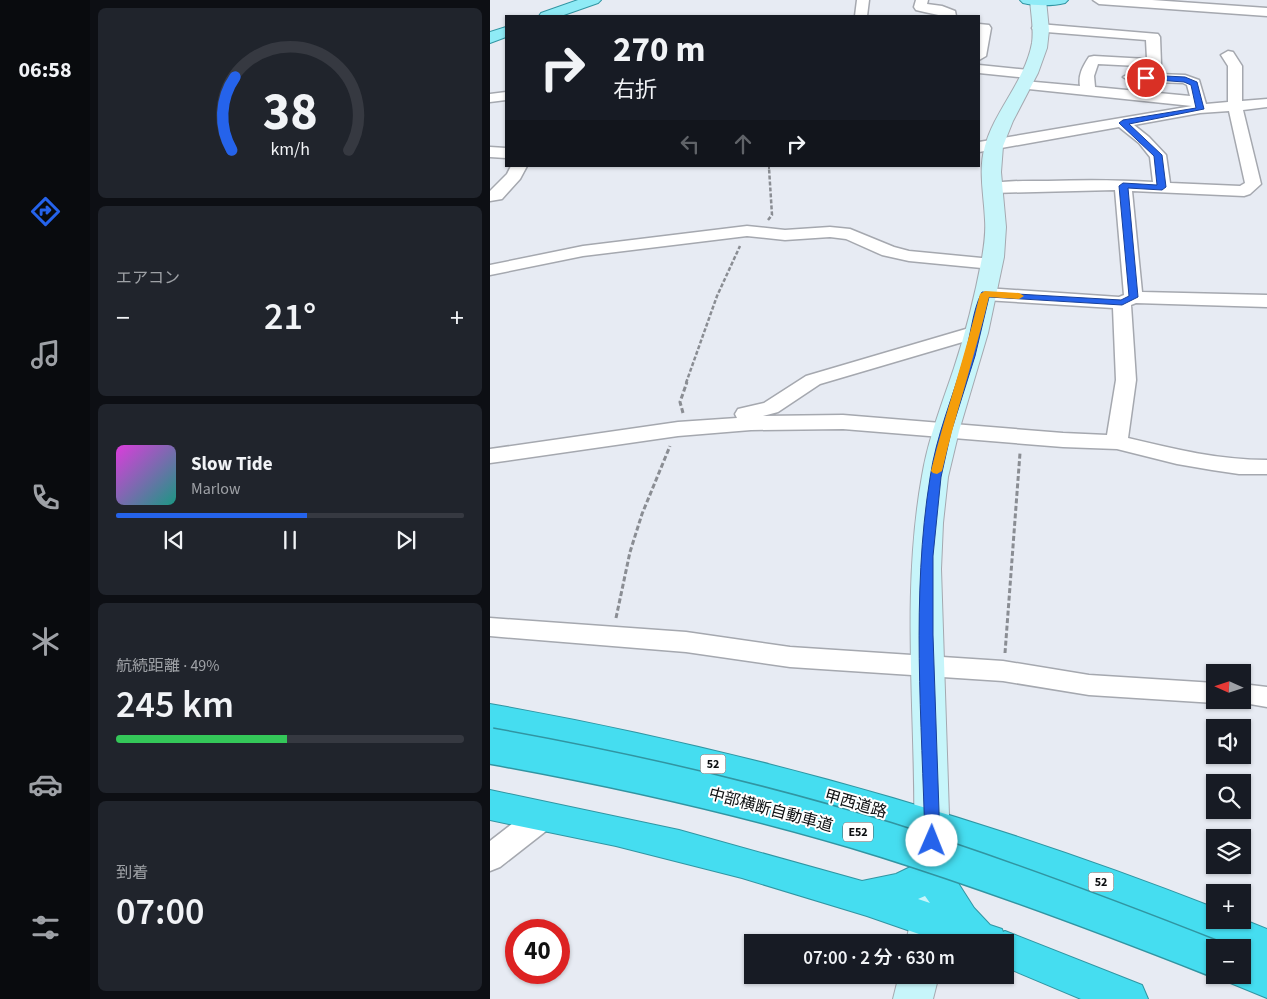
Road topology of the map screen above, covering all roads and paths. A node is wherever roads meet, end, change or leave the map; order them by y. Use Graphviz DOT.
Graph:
graph roads {
  1 [pos="593,0"];
  2 [pos="864,0"];
  3 [pos="922,0"];
  4 [pos="1028,0"];
  5 [pos="1038,0"];
  6 [pos="1060,0"];
  7 [pos="1099,0"];
  8 [pos="1267,12"];
  9 [pos="550,15"];
  10 [pos="861,15"];
  11 [pos="950,15"];
  12 [pos="980,28"];
  13 [pos="1039,28"];
  14 [pos="505,32"];
  15 [pos="490,38"];
  16 [pos="980,52"];
  17 [pos="1228,55"];
  18 [pos="980,69"];
  19 [pos="1126,77"];
  20 [pos="1026,80"];
  21 [pos="1090,91"];
  22 [pos="505,96"];
  23 [pos="490,98"];
  24 [pos="1267,103"];
  25 [pos="1199,105"];
  26 [pos="1235,105"];
  27 [pos="1123,123"];
  28 [pos="987,146"];
  29 [pos="490,152"];
  30 [pos="505,153"];
  31 [pos="518,167"];
  32 [pos="769,167"];
  33 [pos="1123,186"];
  34 [pos="1162,187"];
  35 [pos="992,188"];
  36 [pos="492,199"];
  37 [pos="747,231"];
  38 [pos="992,264"];
  39 [pos="490,270"];
  40 [pos="985,294"];
  41 [pos="1128,300"];
  42 [pos="1267,301"];
  43 [pos="976,332"];
  44 [pos="678,428"];
  45 [pos="946,432"];
  46 [pos="1021,437"];
  47 [pos="1117,442"];
  48 [pos="490,456"];
  49 [pos="1267,467"];
  50 [pos="490,627"];
  51 [pos="613,636"];
  52 [pos="927,668"];
  53 [pos="1003,671"];
  54 [pos="1206,692"];
  55 [pos="1251,695"];
  56 [pos="1267,696"];
  57 [pos="490,717"];
  58 [pos="490,746"];
  59 [pos="490,805"];
  60 [pos="545,815"];
  61 [pos="933,824"];
  62 [pos="490,858"];
  63 [pos="931,873"];
  64 [pos="858,897"];
  65 [pos="927,931"];
  66 [pos="943,934"];
  67 [pos="979,934"];
  68 [pos="1267,947"];
  69 [pos="1014,953"];
  70 [pos="1206,955"];
  71 [pos="1251,973"];
  72 [pos="1267,979"];
  73 [pos="917,984"];
  74 [pos="913,999"];
  75 [pos="1128,999"];
  1 -- 9 [label="main road"];
  2 -- 10 [label="street"];
  3 -- 11 [label="street"];
  4 -- 5 [label="main road"];
  5 -- 6 [label="main road"];
  5 -- 13 [label="street"];
  7 -- 8 [label="street"];
  12 -- 16 [label="street"];
  13 -- 20 [label="street"];
  13 -- 21 [label="street"];
  14 -- 15 [label="main road"];
  17 -- 26 [label="street"];
  18 -- 20 [label="street"];
  19 -- 25 [label="street"];
  20 -- 21 [label="street"];
  20 -- 28 [label="street"];
  21 -- 25 [label="street"];
  22 -- 23 [label="street"];
  24 -- 26 [label="street"];
  25 -- 26 [label="street"];
  25 -- 27 [label="street"];
  26 -- 34 [label="street"];
  27 -- 28 [label="street"];
  27 -- 34 [label="street"];
  28 -- 35 [label="street"];
  29 -- 30 [label="street"];
  31 -- 36 [label="street"];
  32 -- 37 [label="path"];
  33 -- 34 [label="street"];
  33 -- 35 [label="street"];
  33 -- 41 [label="street"];
  35 -- 38 [label="street"];
  37 -- 38 [label="street"];
  37 -- 39 [label="street"];
  37 -- 44 [label="path"];
  38 -- 40 [label="street"];
  40 -- 41 [label="street"];
  40 -- 43 [label="street"];
  41 -- 42 [label="street"];
  41 -- 47 [label="street"];
  43 -- 44 [label="street"];
  43 -- 45 [label="street"];
  44 -- 45 [label="street"];
  44 -- 48 [label="street"];
  44 -- 51 [label="path"];
  45 -- 46 [label="street"];
  45 -- 52 [label="street"];
  46 -- 47 [label="street"];
  46 -- 53 [label="path"];
  47 -- 49 [label="street"];
  50 -- 51 [label="street"];
  51 -- 52 [label="street"];
  52 -- 53 [label="street"];
  52 -- 61 [label="street"];
  53 -- 54 [label="street"];
  55 -- 56 [label="street"];
  57 -- 61 [label="highway, 甲西道路 / 52"];
  58 -- 70 [label="highway, 中部横断自動車道 / E52, bridge"];
  59 -- 60 [label="highway"];
  60 -- 62 [label="street"];
  60 -- 64 [label="highway"];
  61 -- 63 [label="street"];
  61 -- 68 [label="highway, 甲西道路 / 52"];
  63 -- 64 [label="highway"];
  63 -- 65 [label="street"];
  63 -- 67 [label="highway"];
  64 -- 65 [label="highway"];
  65 -- 66 [label="highway"];
  69 -- 75 [label="highway"];
  71 -- 72 [label="highway"];
  73 -- 74 [label="street"];
}
